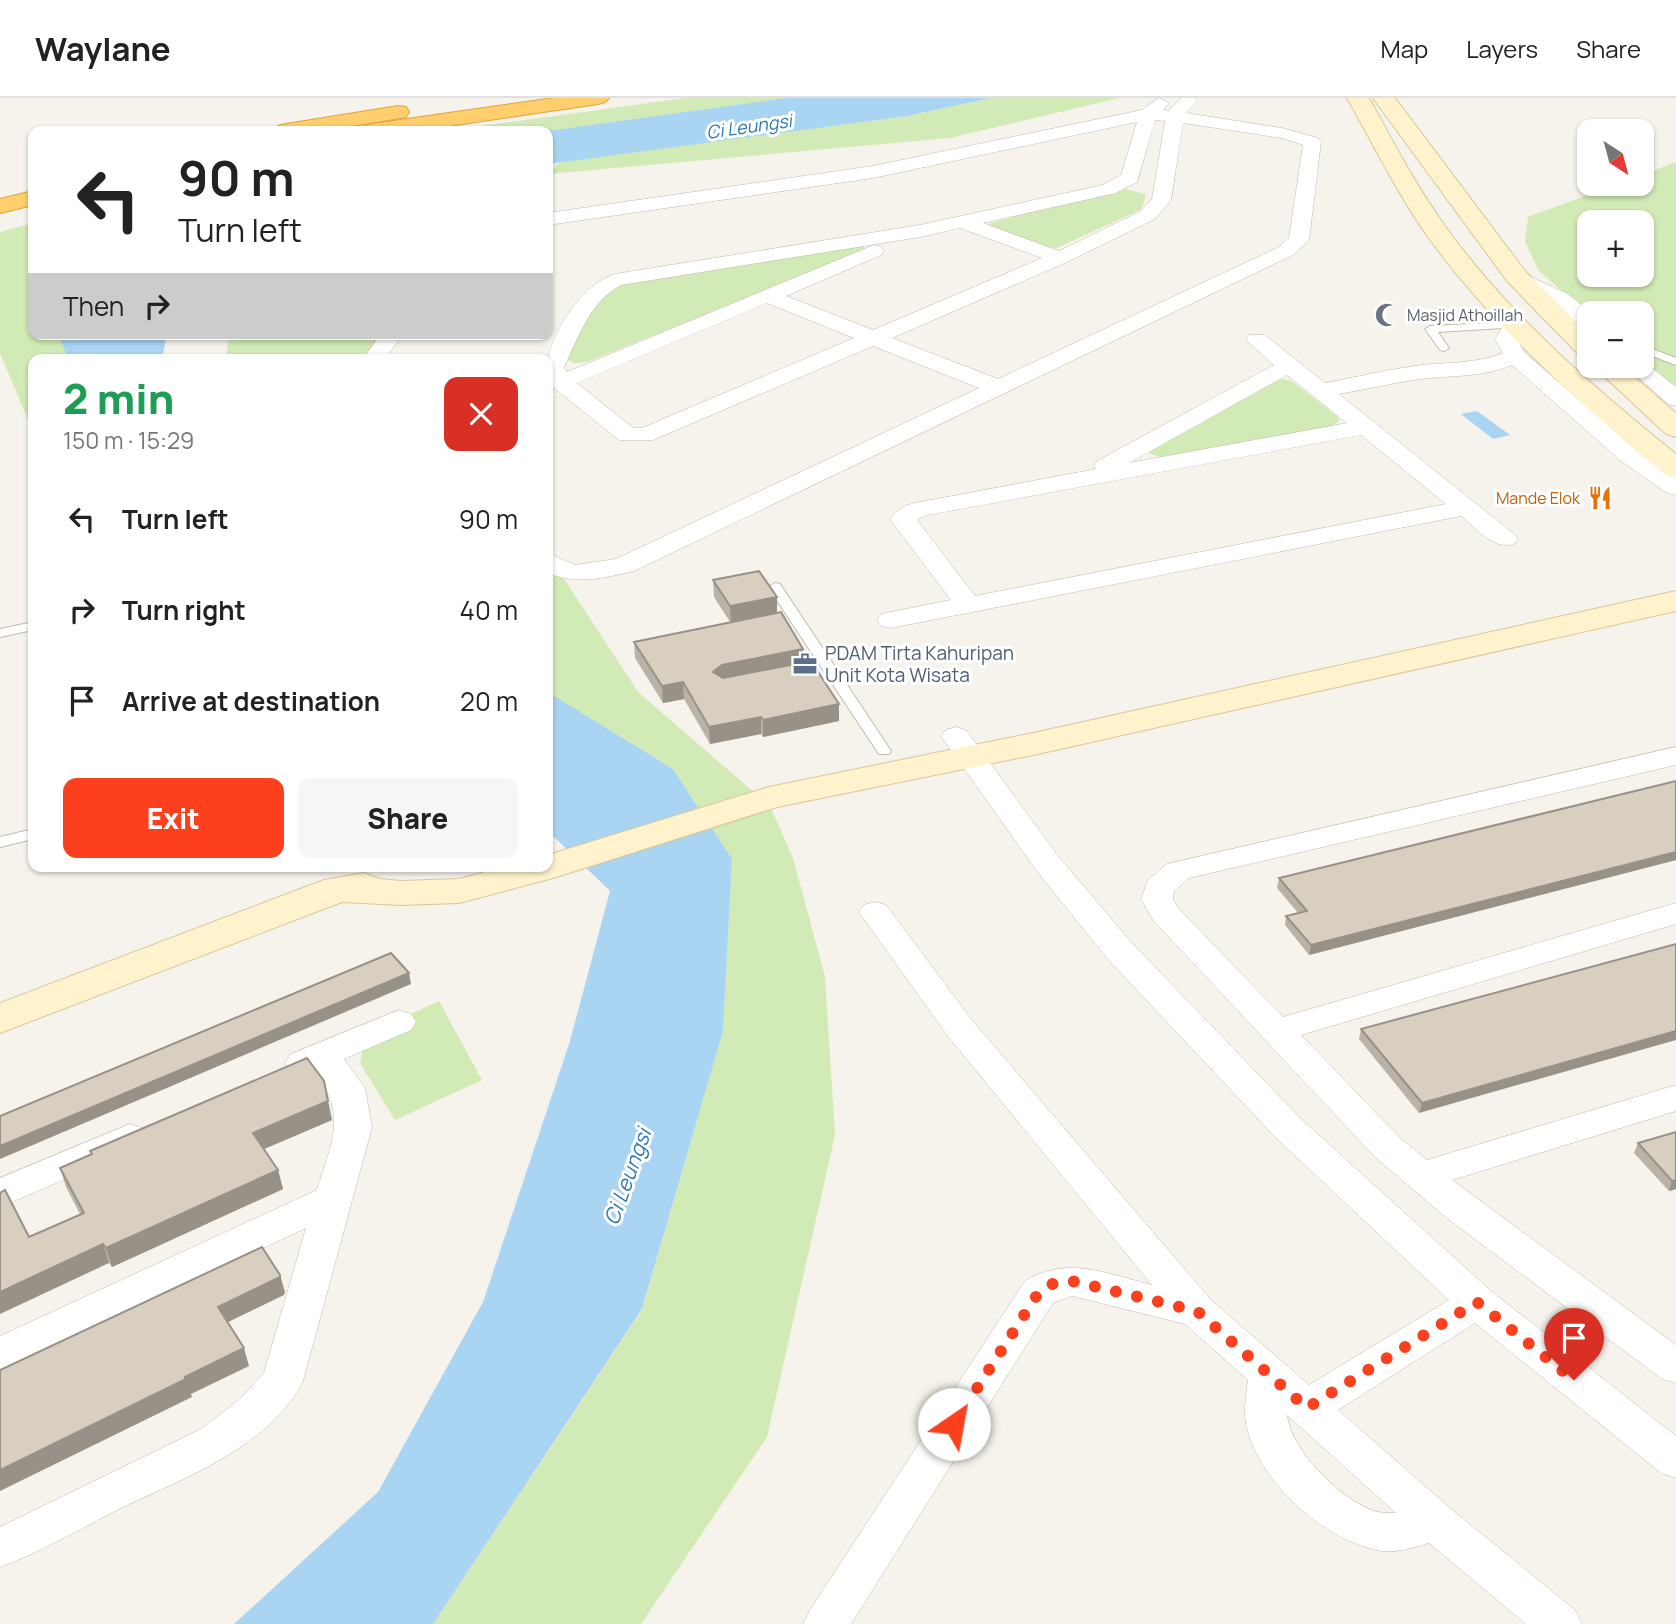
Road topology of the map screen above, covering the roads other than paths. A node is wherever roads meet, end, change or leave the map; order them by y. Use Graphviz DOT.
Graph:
graph roads {
  1 [pos="497,98"];
  2 [pos="598,98"];
  3 [pos="1192,98"];
  4 [pos="1357,98"];
  5 [pos="1384,98"];
  6 [pos="1170,106"];
  7 [pos="1148,114"];
  8 [pos="318,126"];
  9 [pos="406,126"];
  10 [pos="28,183"];
  11 [pos="1109,189"];
  12 [pos="0,190"];
  13 [pos="28,199"];
  14 [pos="1161,200"];
  15 [pos="0,206"];
  16 [pos="553,218"];
  17 [pos="959,221"];
  18 [pos="920,231"];
  19 [pos="1059,258"];
  20 [pos="1516,276"];
  21 [pos="768,296"];
  22 [pos="1577,312"];
  23 [pos="1515,325"];
  24 [pos="874,337"];
  25 [pos="1577,338"];
  26 [pos="1257,340"];
  27 [pos="1444,348"];
  28 [pos="1654,353"];
  29 [pos="1515,356"];
  30 [pos="1676,362"];
  31 [pos="1288,366"];
  32 [pos="1620,378"];
  33 [pos="1651,378"];
  34 [pos="561,382"];
  35 [pos="999,388"];
  36 [pos="1320,391"];
  37 [pos="1676,399"];
  38 [pos="1365,427"];
  39 [pos="1676,428"];
  40 [pos="1676,469"];
  41 [pos="1081,480"];
  42 [pos="1676,488"];
  43 [pos="1465,508"];
  44 [pos="1505,539"];
  45 [pos="553,565"];
  46 [pos="1676,575"];
  47 [pos="775,587"];
  48 [pos="1676,601"];
  49 [pos="968,605"];
  50 [pos="891,620"];
  51 [pos="28,627"];
  52 [pos="0,633"];
  53 [pos="964,746"];
  54 [pos="884,751"];
  55 [pos="1676,756"];
  56 [pos="708,804"];
  57 [pos="28,835"];
  58 [pos="0,842"];
  59 [pos="553,851"];
  60 [pos="419,872"];
  61 [pos="502,872"];
  62 [pos="338,889"];
  63 [pos="876,912"];
  64 [pos="1676,913"];
  65 [pos="0,1019"];
  66 [pos="399,1022"];
  67 [pos="1275,1031"];
  68 [pos="321,1055"];
  69 [pos="270,1077"];
  70 [pos="1676,1098"];
  71 [pos="154,1127"];
  72 [pos="1421,1176"];
  73 [pos="0,1193"];
  74 [pos="333,1199"];
  75 [pos="1477,1302"];
  76 [pos="1197,1311"];
  77 [pos="0,1354"];
  78 [pos="1676,1367"];
  79 [pos="1269,1373"];
  80 [pos="1307,1408"];
  81 [pos="1676,1460"];
  82 [pos="1436,1522"];
  83 [pos="0,1548"];
  84 [pos="826,1624"];
  85 [pos="1559,1624"];
  1 -- 8 [label="highway"];
  2 -- 9 [label="highway"];
  3 -- 6 [label="street"];
  4 -- 23 [label="street"];
  5 -- 20 [label="street"];
  6 -- 7 [label="street"];
  6 -- 14 [label="street"];
  6 -- 35 [label="street"];
  7 -- 11 [label="street"];
  7 -- 16 [label="street"];
  10 -- 12 [label="highway"];
  11 -- 14 [label="street"];
  11 -- 17 [label="street"];
  13 -- 15 [label="highway"];
  14 -- 19 [label="street"];
  17 -- 18 [label="street"];
  17 -- 19 [label="street"];
  18 -- 21 [label="street"];
  18 -- 34 [label="street"];
  19 -- 24 [label="street"];
  20 -- 22 [label="street"];
  20 -- 25 [label="street"];
  21 -- 24 [label="street"];
  21 -- 34 [label="street"];
  23 -- 27 [label="lane"];
  23 -- 29 [label="street"];
  23 -- 40 [label="street"];
  24 -- 34 [label="street"];
  24 -- 35 [label="street"];
  26 -- 31 [label="street"];
  28 -- 30 [label="lane"];
  29 -- 36 [label="street"];
  29 -- 42 [label="street"];
  31 -- 36 [label="street"];
  31 -- 41 [label="street"];
  32 -- 39 [label="street"];
  33 -- 37 [label="street"];
  35 -- 45 [label="street"];
  36 -- 38 [label="street"];
  38 -- 41 [label="street"];
  38 -- 43 [label="street"];
  41 -- 49 [label="street"];
  43 -- 44 [label="street"];
  43 -- 49 [label="street"];
  46 -- 53 [label="street"];
  47 -- 54 [label="lane"];
  48 -- 53 [label="street"];
  49 -- 50 [label="street"];
  51 -- 52 [label="lane"];
  53 -- 54 [label="street"];
  53 -- 56 [label="street"];
  53 -- 75 [label="street"];
  54 -- 56 [label="street"];
  55 -- 67 [label="street"];
  56 -- 59 [label="street"];
  57 -- 58 [label="lane"];
  60 -- 62 [label="street"];
  61 -- 62 [label="street"];
  62 -- 65 [label="street"];
  63 -- 76 [label="street"];
  64 -- 67 [label="street"];
  66 -- 68 [label="street"];
  67 -- 72 [label="street"];
  68 -- 69 [label="street"];
  68 -- 74 [label="street"];
  70 -- 72 [label="street"];
  71 -- 73 [label="street"];
  72 -- 78 [label="street"];
  74 -- 77 [label="street"];
  74 -- 83 [label="street"];
  75 -- 80 [label="street"];
  75 -- 81 [label="street"];
  76 -- 79 [label="street"];
  76 -- 84 [label="street"];
  79 -- 80 [label="street"];
  79 -- 82 [label="street"];
  80 -- 82 [label="street"];
  82 -- 85 [label="street"];
}
